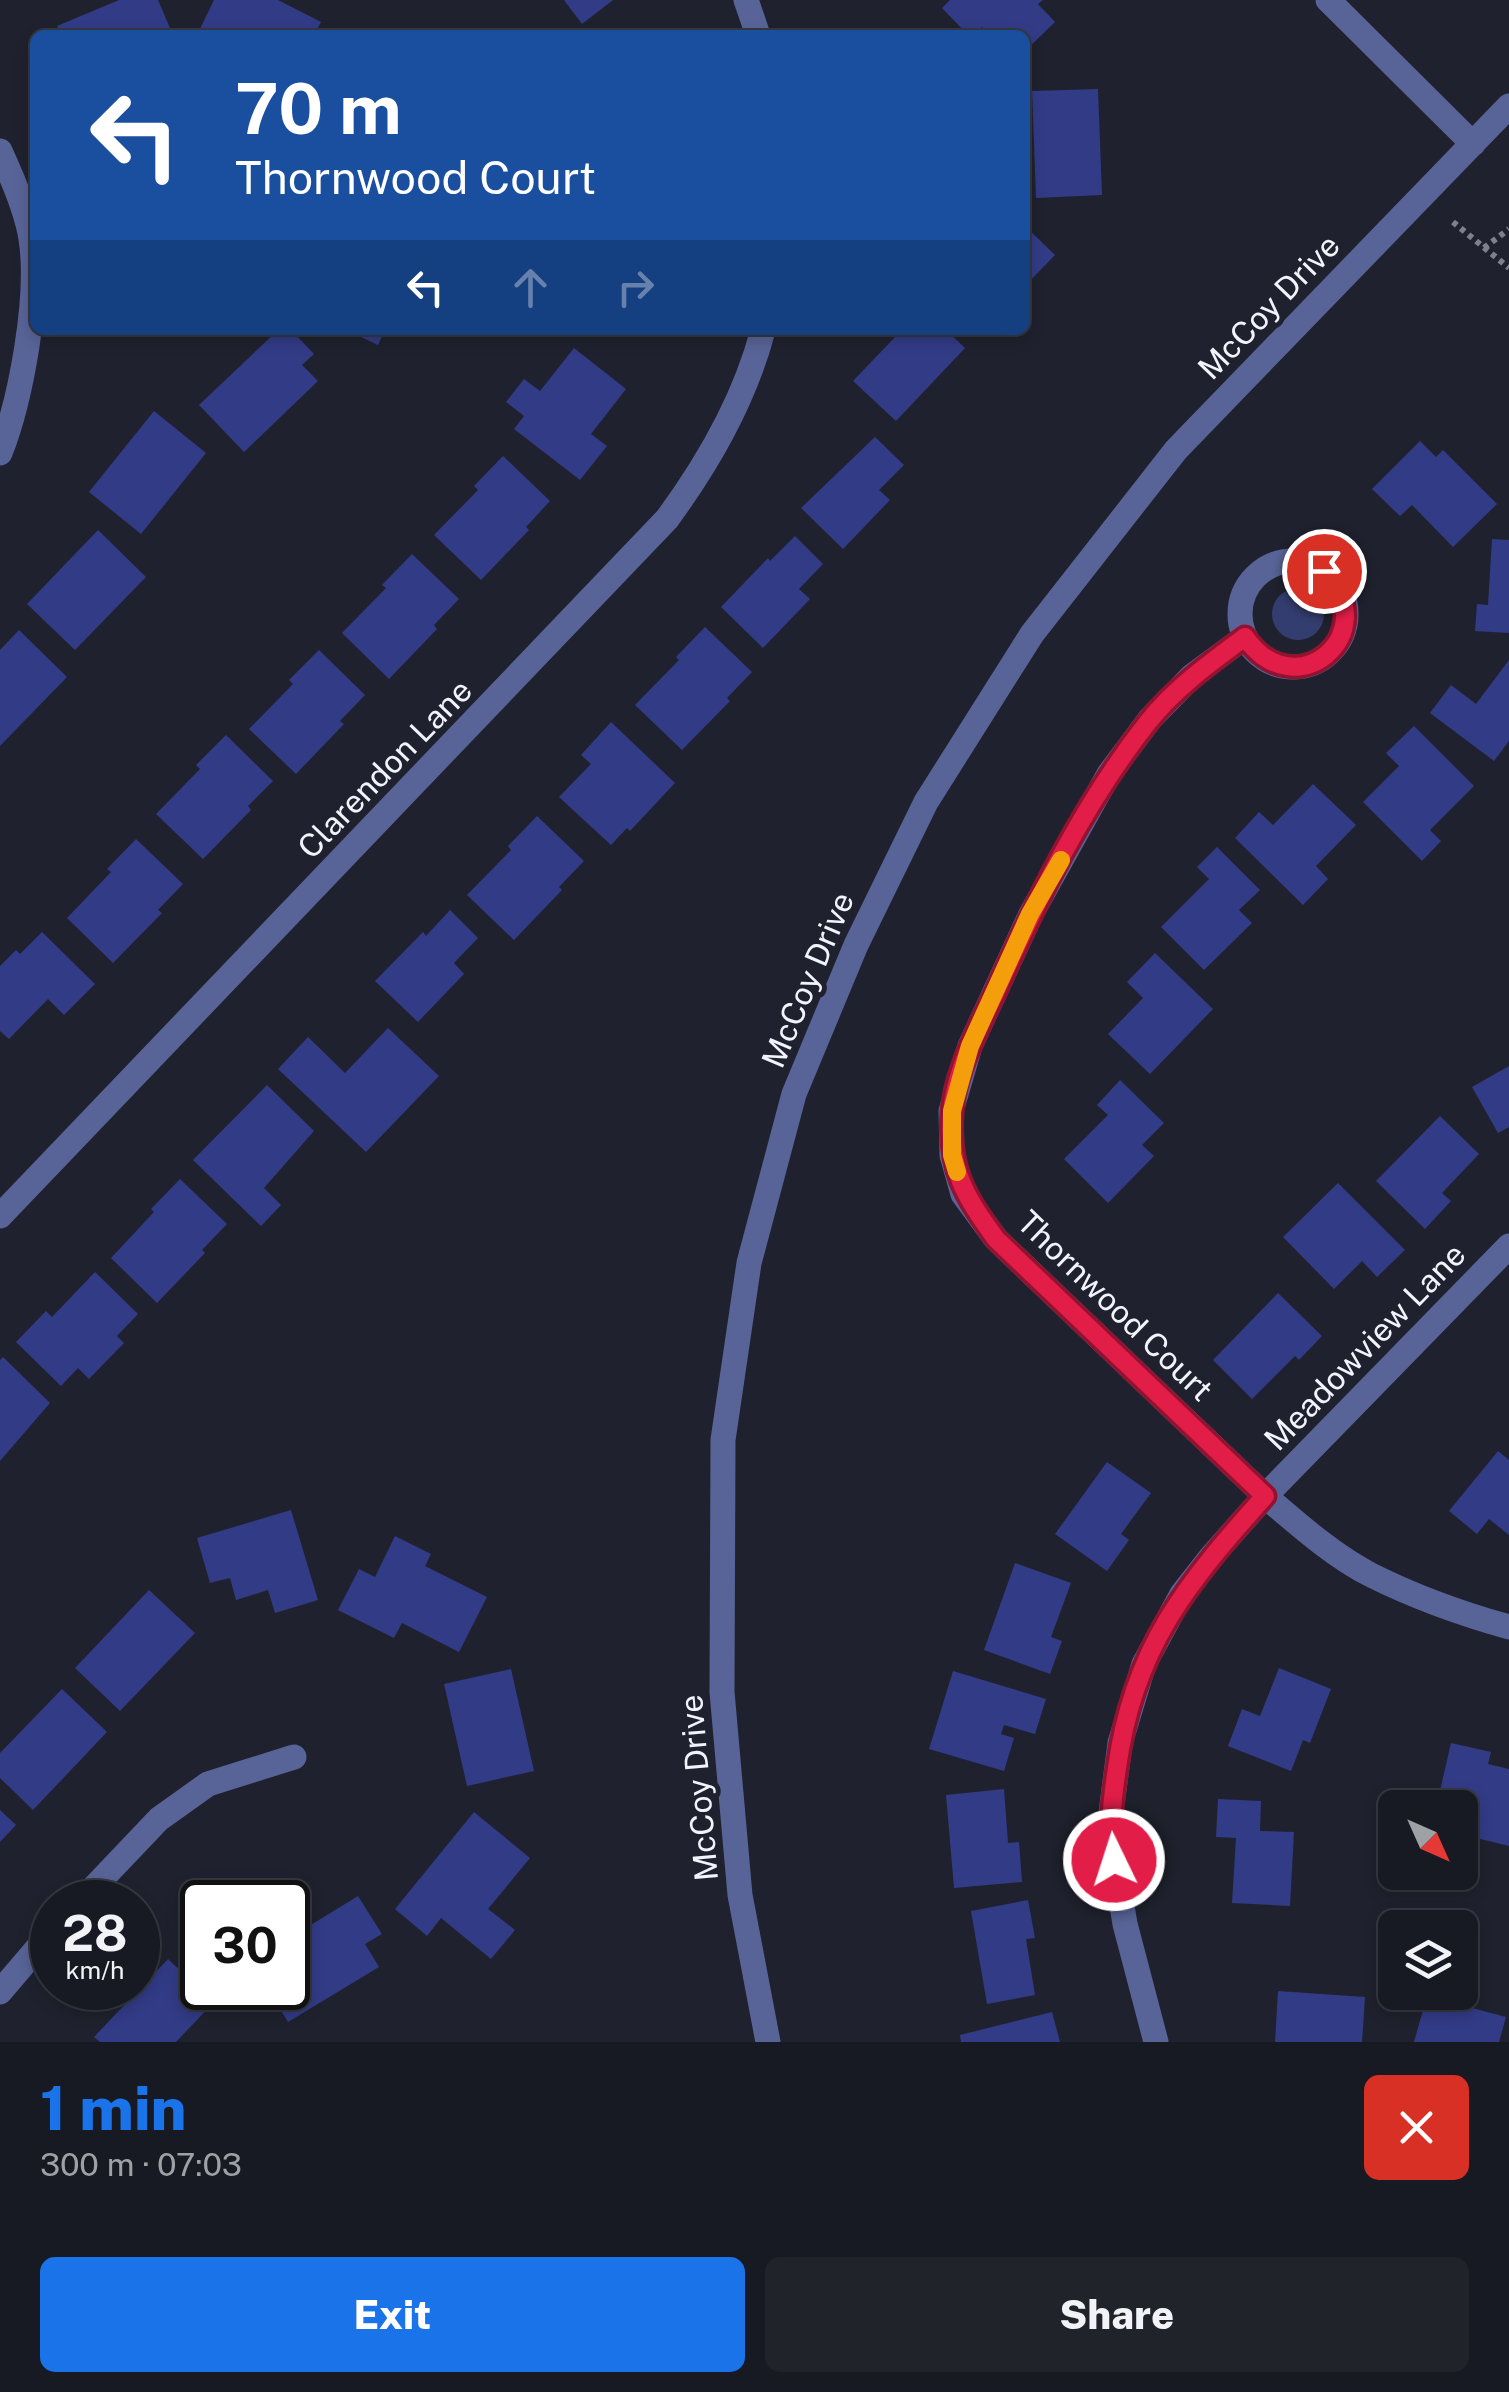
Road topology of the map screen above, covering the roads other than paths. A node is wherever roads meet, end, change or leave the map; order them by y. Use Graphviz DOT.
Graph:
graph roads {
  1 [pos="746,0"];
  2 [pos="1328,0"];
  3 [pos="756,30"];
  4 [pos="1509,106"];
  5 [pos="1473,144"];
  6 [pos="0,151"];
  7 [pos="30,229"];
  8 [pos="30,312"];
  9 [pos="760,335"];
  10 [pos="0,453"];
  11 [pos="1245,637"];
  12 [pos="0,1216"];
  13 [pos="1509,1246"];
  14 [pos="1265,1496"];
  15 [pos="1509,1626"];
  16 [pos="294,1757"];
  17 [pos="101,1880"];
  18 [pos="30,1957"];
  19 [pos="0,1992"];
  20 [pos="768,2042"];
  21 [pos="1156,2042"];
  1 -- 3 [label="street"];
  2 -- 5 [label="street"];
  4 -- 5 [label="street, McCoy Drive"];
  5 -- 20 [label="street, McCoy Drive"];
  6 -- 7 [label="street"];
  8 -- 10 [label="street"];
  9 -- 12 [label="street, Clarendon Lane"];
  11 -- 11 [label="street"];
  11 -- 14 [label="street, Thornwood Court"];
  13 -- 14 [label="street, Meadowview Lane"];
  14 -- 15 [label="street, Thornwood Court"];
  14 -- 21 [label="street, Meadowview Lane"];
  16 -- 17 [label="street"];
  18 -- 19 [label="street"];
}
